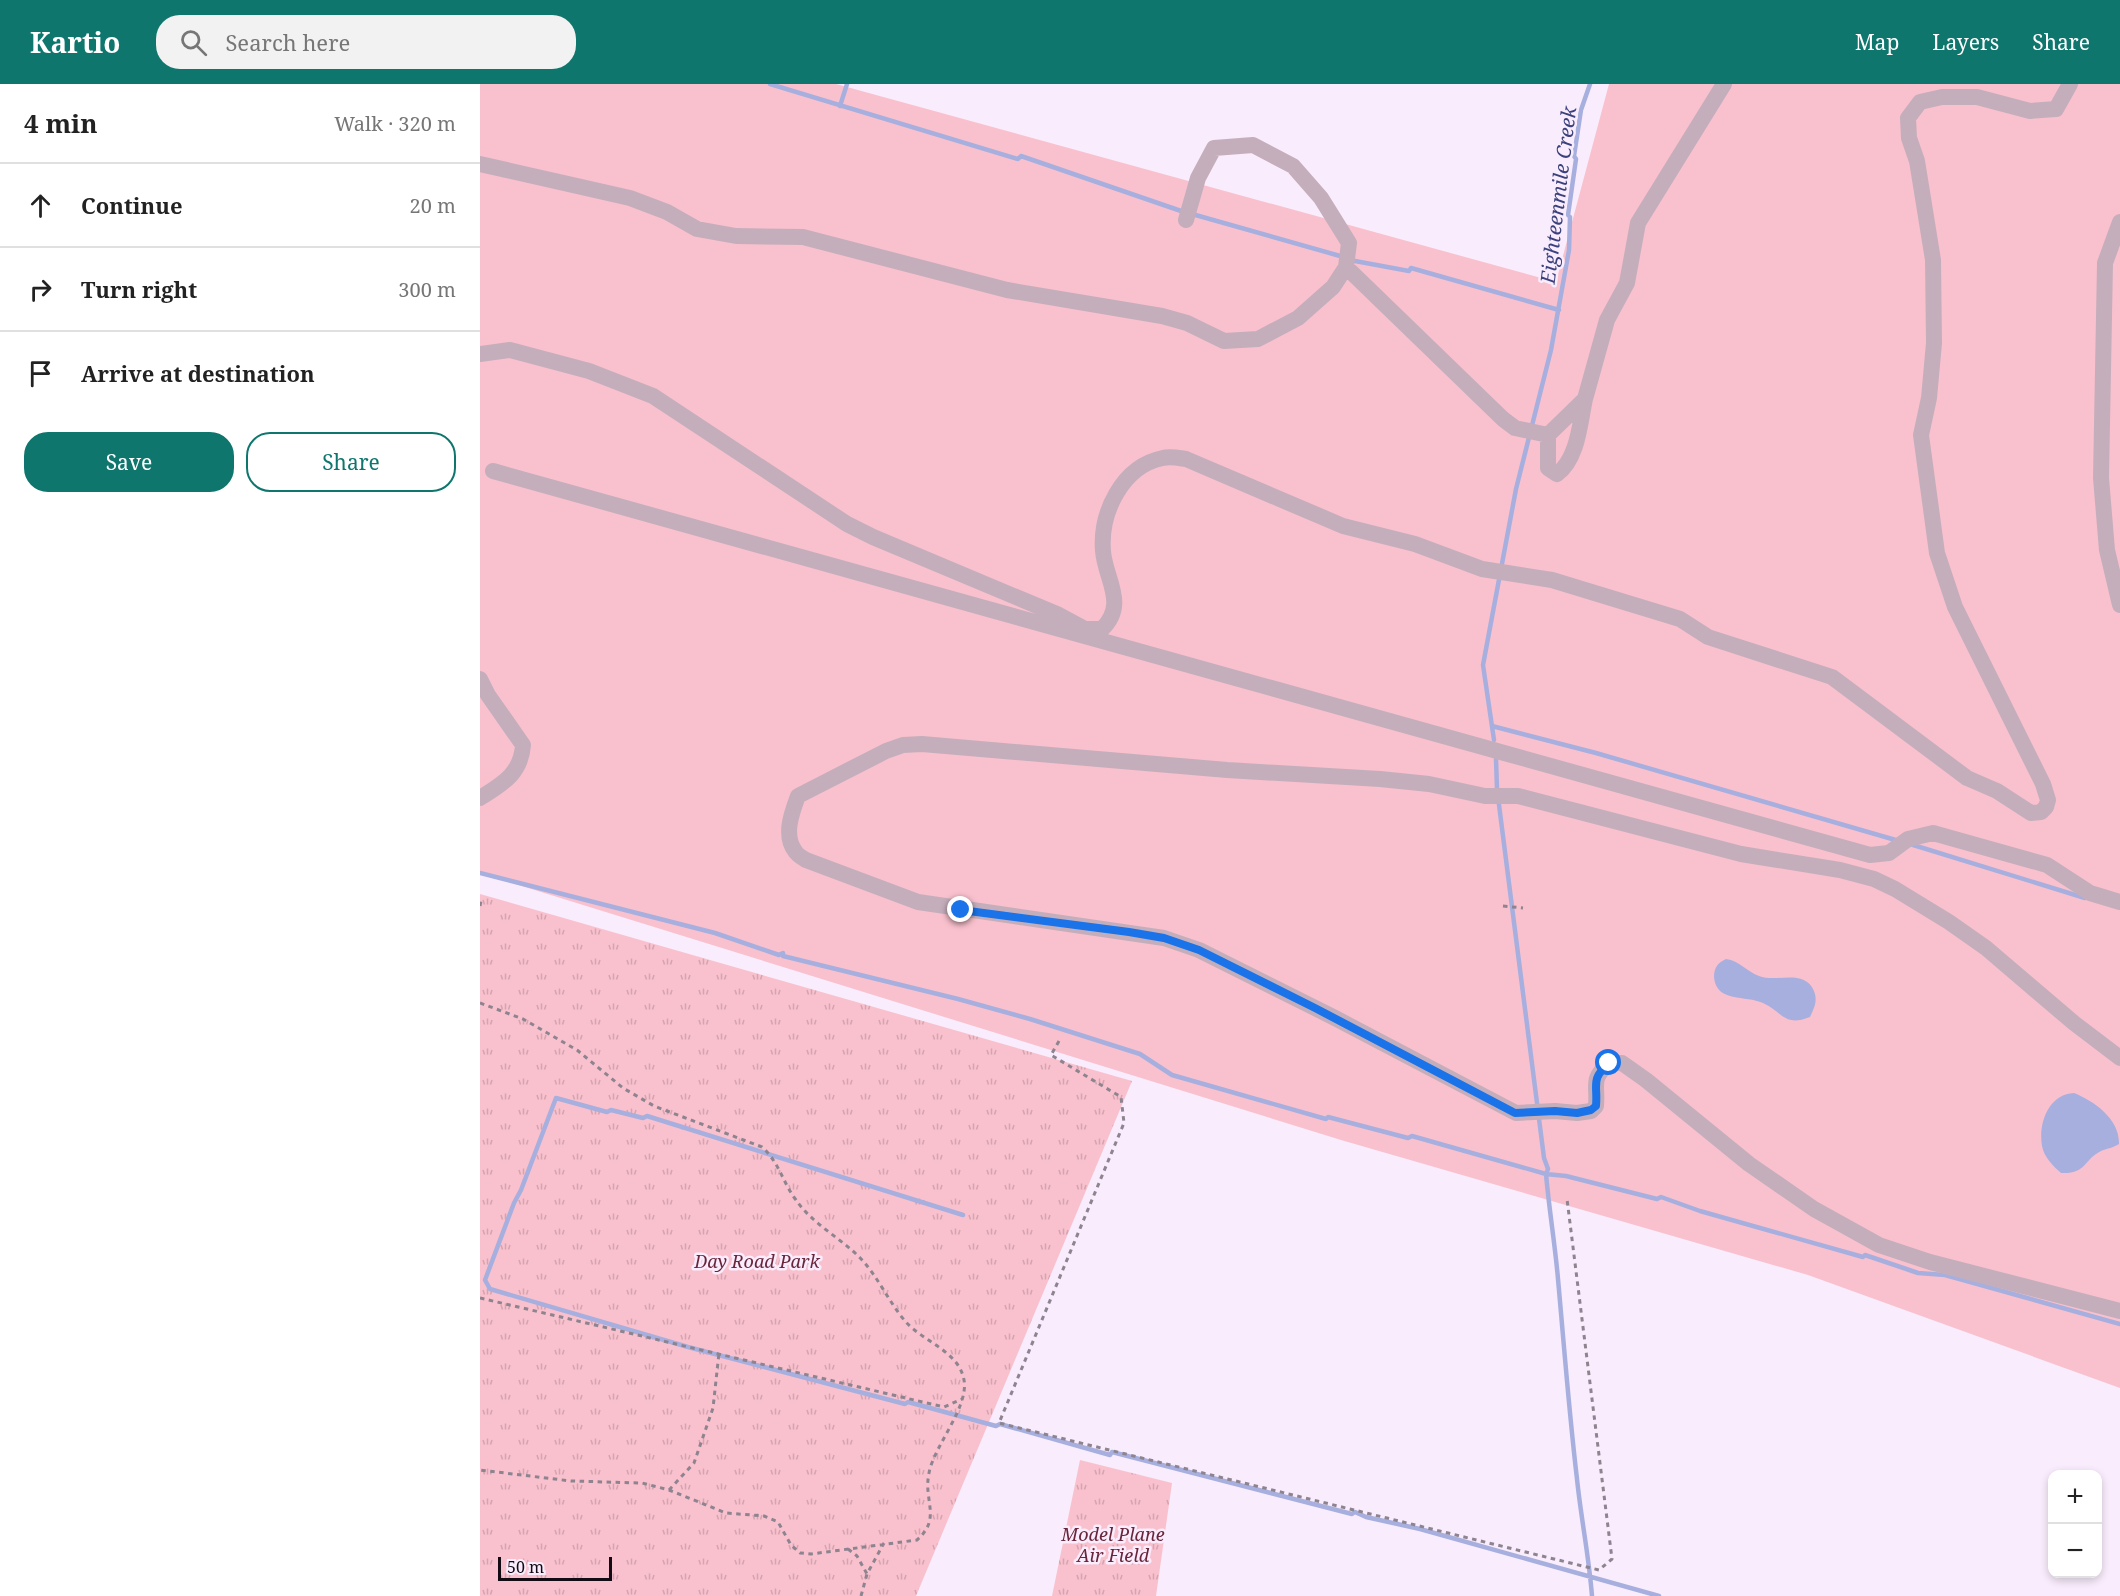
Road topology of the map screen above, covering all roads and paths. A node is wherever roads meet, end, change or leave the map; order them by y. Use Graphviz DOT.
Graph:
graph roads {
  1 [pos="1724,84"];
  2 [pos="2070,84"];
  3 [pos="480,164"];
  4 [pos="1188,214"];
  5 [pos="2120,222"];
  6 [pos="1346,267"];
  7 [pos="480,354"];
  8 [pos="1585,399"];
  9 [pos="1544,434"];
  10 [pos="493,471"];
  11 [pos="2120,605"];
  12 [pos="480,679"];
  13 [pos="480,798"];
  14 [pos="481,901"];
  15 [pos="2120,902"];
  16 [pos="480,906"];
  17 [pos="1503,906"];
  18 [pos="1523,908"];
  19 [pos="480,1003"];
  20 [pos="1059,1041"];
  21 [pos="2120,1058"];
  22 [pos="1567,1199"];
  23 [pos="480,1298"];
  24 [pos="2120,1311"];
  25 [pos="719,1353"];
  26 [pos="963,1398"];
  27 [pos="480,1470"];
  28 [pos="669,1490"];
  29 [pos="884,1543"];
  30 [pos="847,1549"];
  31 [pos="867,1574"];
  32 [pos="861,1596"];
  1 -- 8 [label="lane"];
  2 -- 7 [label="lane"];
  3 -- 6 [label="lane"];
  4 -- 6 [label="lane"];
  5 -- 11 [label="lane"];
  6 -- 9 [label="lane"];
  8 -- 9 [label="lane"];
  8 -- 9 [label="lane"];
  10 -- 15 [label="lane"];
  12 -- 13 [label="lane"];
  14 -- 16 [label="path"];
  17 -- 18 [label="path"];
  19 -- 26 [label="path"];
  20 -- 22 [label="path"];
  21 -- 24 [label="lane"];
  23 -- 25 [label="path"];
  25 -- 26 [label="path"];
  25 -- 28 [label="path"];
  26 -- 29 [label="path"];
  27 -- 28 [label="path"];
  28 -- 30 [label="path"];
  29 -- 30 [label="path"];
  29 -- 31 [label="path"];
  30 -- 31 [label="path"];
  31 -- 32 [label="path"];
}
